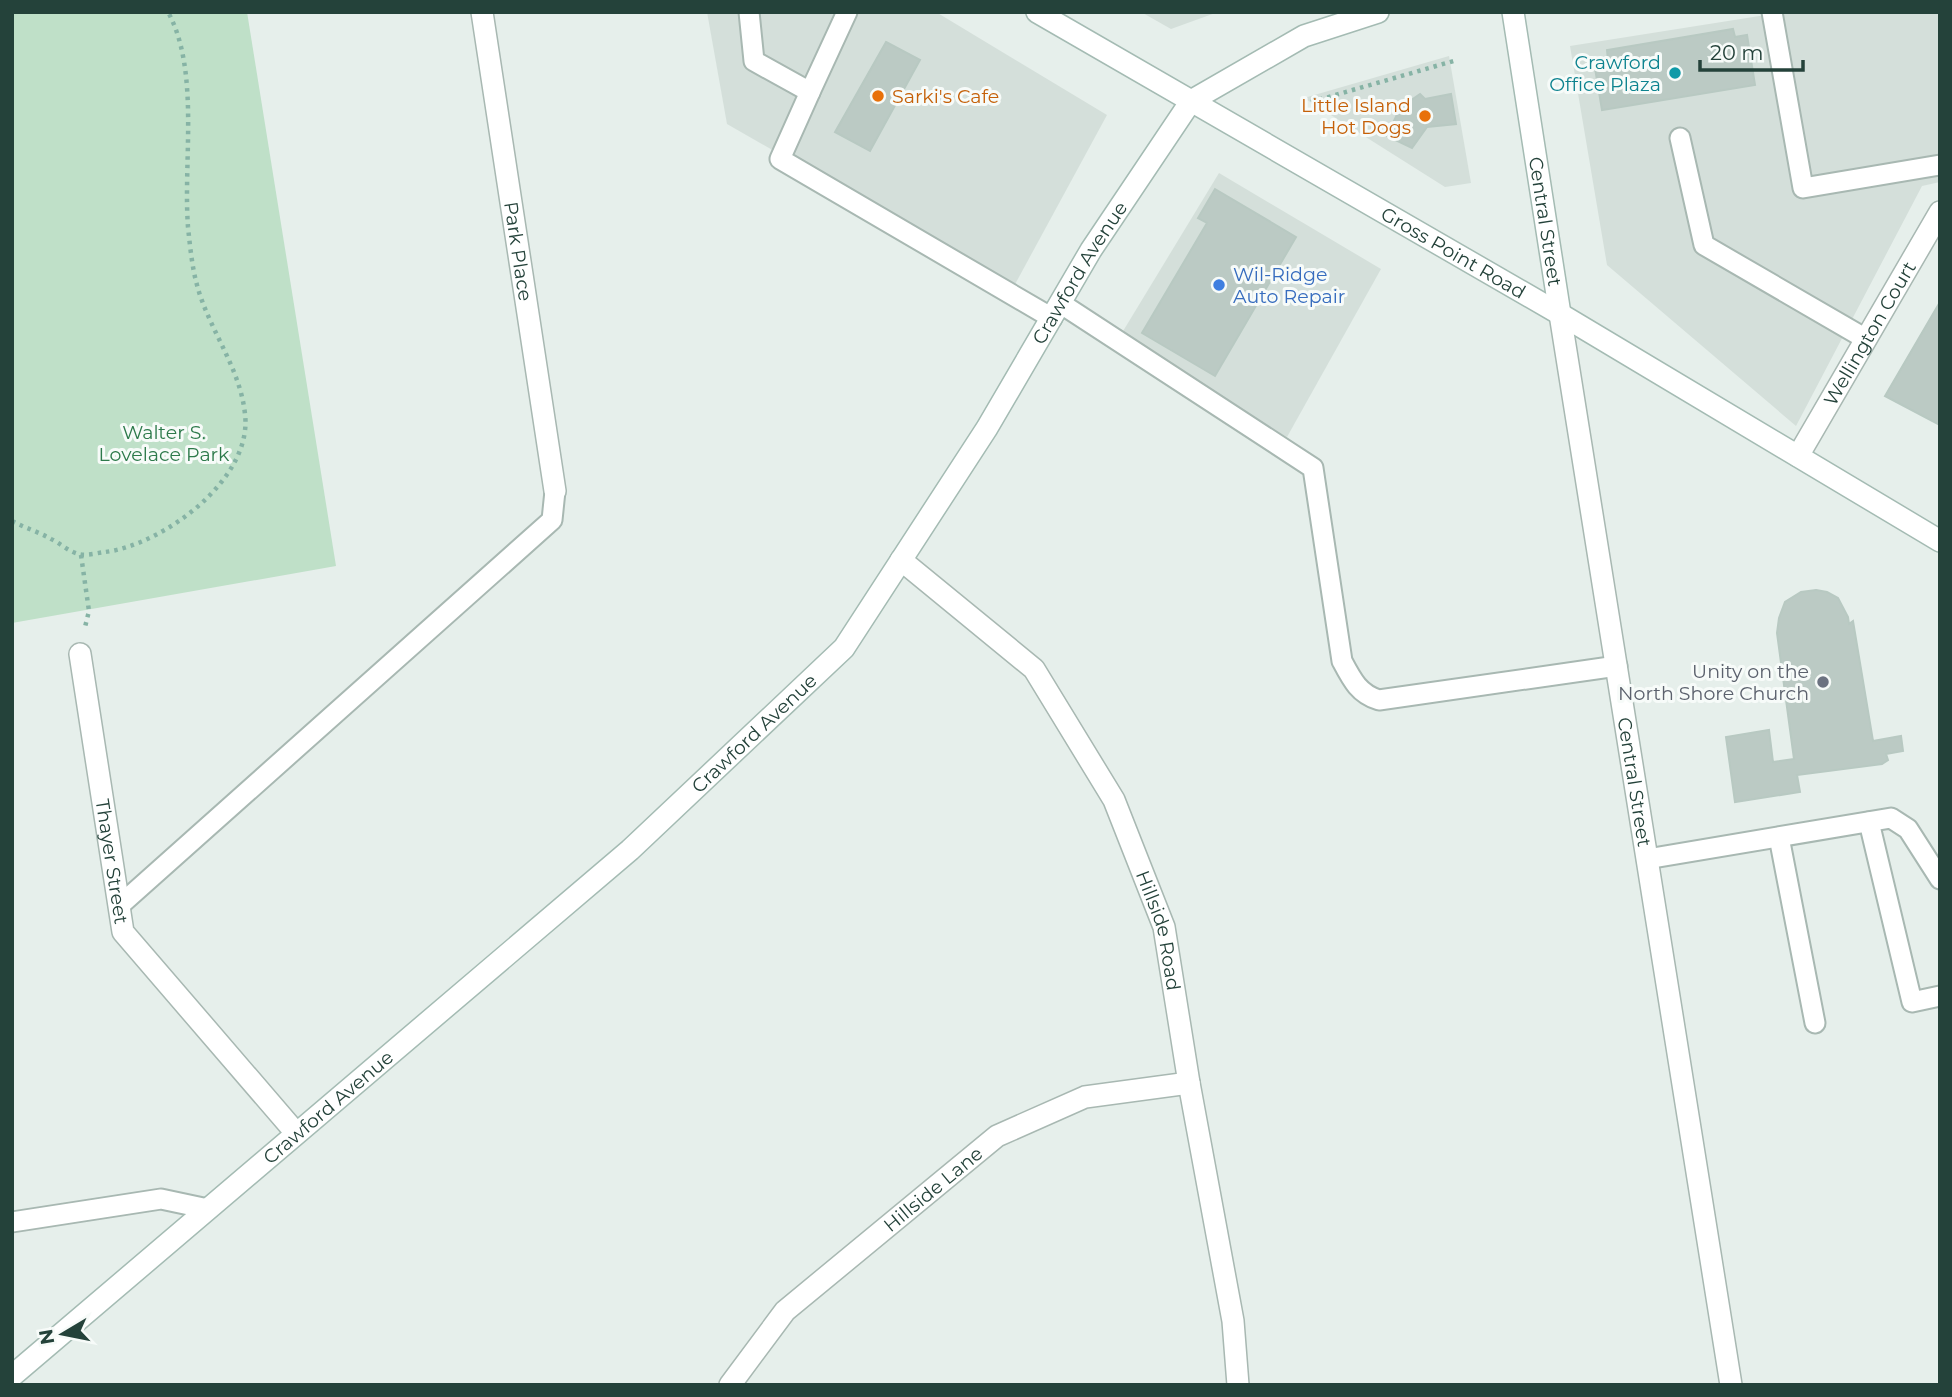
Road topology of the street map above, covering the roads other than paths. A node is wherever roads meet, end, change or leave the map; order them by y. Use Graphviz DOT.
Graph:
graph roads {
  1 [pos="482,12"];
  2 [pos="748,12"];
  3 [pos="1037,12"];
  4 [pos="1378,12"];
  5 [pos="1513,12"];
  6 [pos="1772,12"];
  7 [pos="842,14"];
  8 [pos="810,92"];
  9 [pos="1191,101"];
  10 [pos="1680,138"];
  11 [pos="1940,165"];
  12 [pos="1940,212"];
  13 [pos="1056,310"];
  14 [pos="1560,314"];
  15 [pos="1866,339"];
  16 [pos="1798,456"];
  17 [pos="555,491"];
  18 [pos="1940,541"];
  19 [pos="901,560"];
  20 [pos="80,654"];
  21 [pos="1617,666"];
  22 [pos="1869,822"];
  23 [pos="1779,837"];
  24 [pos="1647,859"];
  25 [pos="1940,878"];
  26 [pos="119,906"];
  27 [pos="1940,996"];
  28 [pos="1815,1023"];
  29 [pos="1189,1083"];
  30 [pos="296,1133"];
  31 [pos="208,1209"];
  32 [pos="12,1222"];
  33 [pos="12,1376"];
  34 [pos="730,1385"];
  35 [pos="1238,1385"];
  36 [pos="1731,1385"];
  1 -- 17 [label="street, Park Place"];
  2 -- 8 [label="lane"];
  3 -- 9 [label="street, Gross Point Road"];
  4 -- 9 [label="street, Crawford Avenue"];
  5 -- 14 [label="street, Central Street"];
  6 -- 11 [label="lane"];
  7 -- 8 [label="lane"];
  8 -- 13 [label="lane"];
  9 -- 13 [label="street, Crawford Avenue"];
  9 -- 14 [label="street, Gross Point Road"];
  10 -- 15 [label="lane"];
  12 -- 15 [label="street, Wellington Court"];
  13 -- 19 [label="street, Crawford Avenue"];
  13 -- 21 [label="lane"];
  14 -- 16 [label="street, Gross Point Road"];
  14 -- 21 [label="street, Central Street"];
  15 -- 16 [label="street, Wellington Court"];
  16 -- 18 [label="street, Gross Point Road"];
  17 -- 26 [label="lane"];
  19 -- 29 [label="street, Hillside Road"];
  19 -- 30 [label="street, Crawford Avenue"];
  20 -- 26 [label="street, Thayer Street"];
  21 -- 24 [label="street, Central Street"];
  22 -- 23 [label="lane"];
  22 -- 25 [label="lane"];
  22 -- 27 [label="lane"];
  23 -- 24 [label="lane"];
  23 -- 28 [label="lane"];
  24 -- 36 [label="street, Central Street"];
  26 -- 30 [label="street, Thayer Street"];
  29 -- 34 [label="street, Hillside Lane"];
  29 -- 35 [label="street, Hillside Road"];
  30 -- 31 [label="street, Crawford Avenue"];
  31 -- 32 [label="lane"];
  31 -- 33 [label="street, Crawford Avenue"];
}
